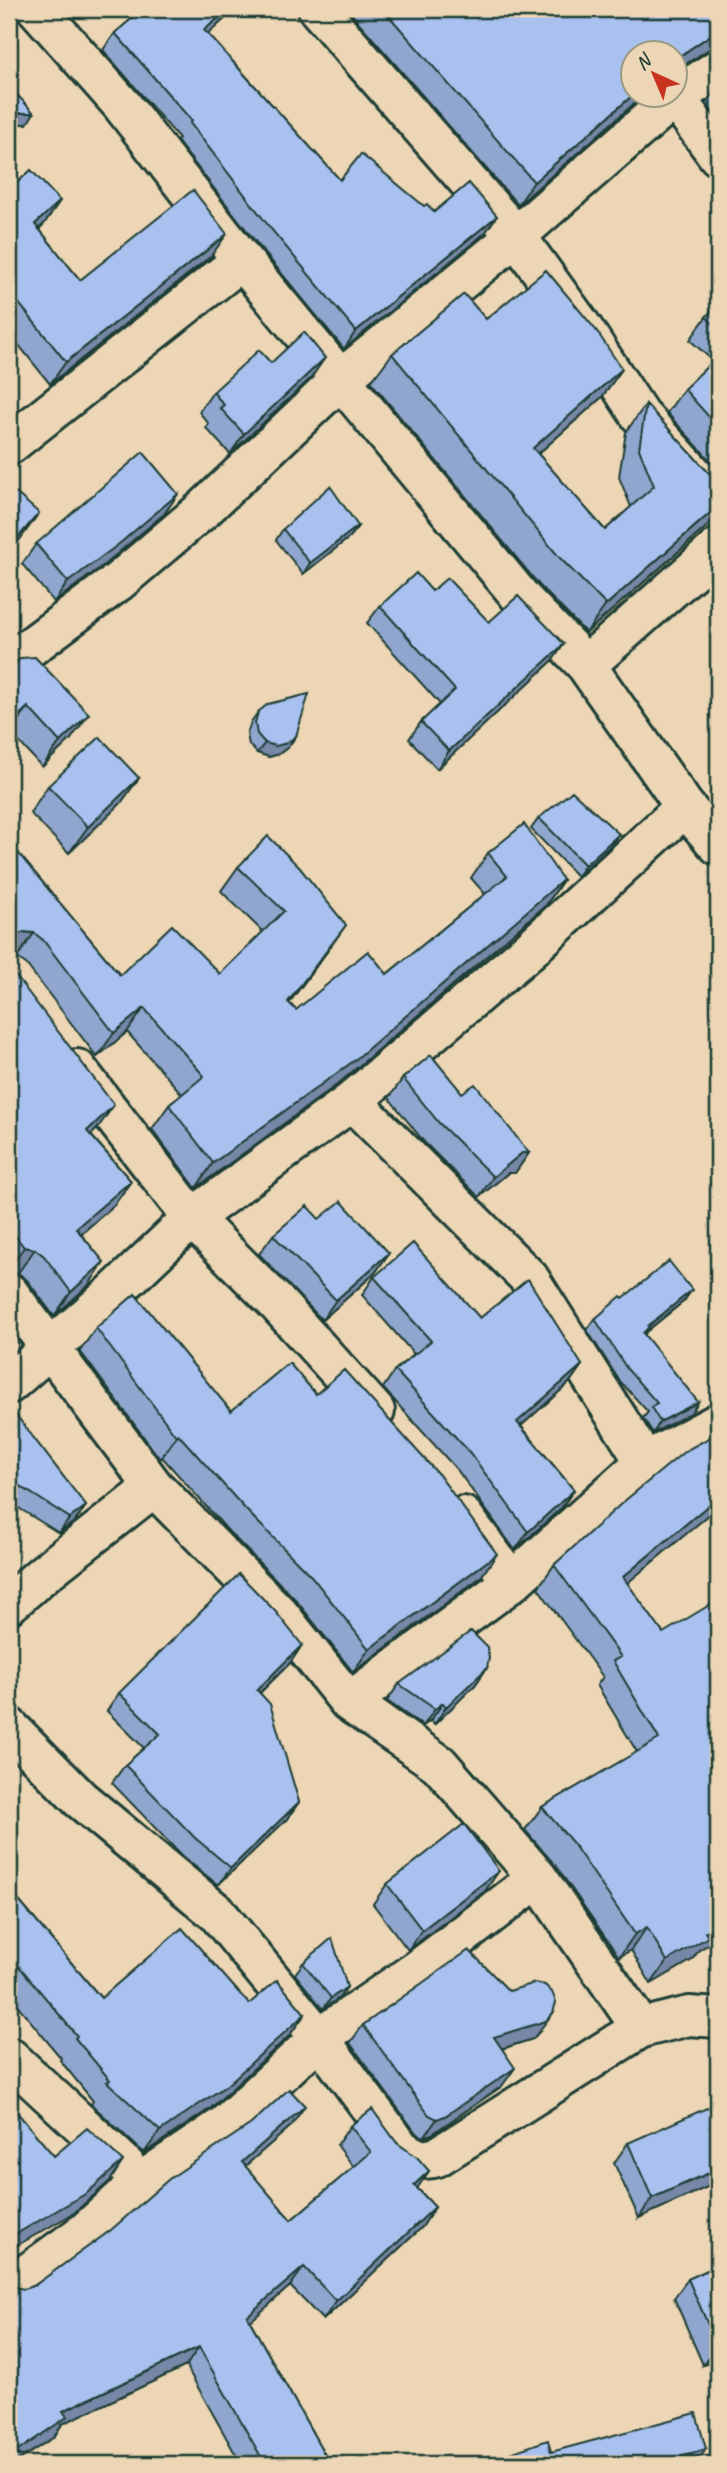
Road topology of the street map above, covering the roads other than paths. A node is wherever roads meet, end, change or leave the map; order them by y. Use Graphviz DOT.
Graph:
graph roads {
  1 [pos="37,9"];
  2 [pos="318,9"];
  3 [pos="718,69"];
  4 [pos="688,89"];
  5 [pos="662,108"];
  6 [pos="683,108"];
  7 [pos="718,156"];
  8 [pos="516,236"];
  9 [pos="242,260"];
  10 [pos="341,379"];
  11 [pos="9,445"];
  12 [pos="718,500"];
  13 [pos="718,548"];
  14 [pos="11,657"];
  15 [pos="586,665"];
  16 [pos="685,807"];
  17 [pos="718,845"];
  18 [pos="57,1042"];
  19 [pos="352,1101"];
  20 [pos="192,1218"];
  21 [pos="9,1293"];
  22 [pos="51,1348"];
  23 [pos="9,1384"];
  24 [pos="718,1423"];
  25 [pos="395,1433"];
  26 [pos="645,1462"];
  27 [pos="440,1484"];
  28 [pos="154,1487"];
  29 [pos="512,1582"];
  30 [pos="9,1604"];
  31 [pos="349,1702"];
  32 [pos="9,1727"];
  33 [pos="538,1878"];
  34 [pos="718,2018"];
  35 [pos="641,2028"];
  36 [pos="319,2038"];
  37 [pos="9,2057"];
  38 [pos="142,2181"];
  39 [pos="9,2287"];
  1 -- 9 [label="street"];
  2 -- 8 [label="street"];
  3 -- 4 [label="street"];
  5 -- 8 [label="street"];
  6 -- 7 [label="street"];
  8 -- 10 [label="street"];
  8 -- 12 [label="street"];
  9 -- 10 [label="street"];
  9 -- 11 [label="street"];
  10 -- 14 [label="street"];
  10 -- 15 [label="street"];
  13 -- 15 [label="street"];
  15 -- 16 [label="street"];
  16 -- 17 [label="street"];
  16 -- 19 [label="street"];
  18 -- 20 [label="street"];
  19 -- 20 [label="street"];
  19 -- 26 [label="street"];
  20 -- 22 [label="street"];
  20 -- 25 [label="street"];
  21 -- 22 [label="street"];
  22 -- 23 [label="street"];
  22 -- 28 [label="street"];
  24 -- 26 [label="street"];
  26 -- 29 [label="street"];
  27 -- 29 [label="street"];
  28 -- 30 [label="street"];
  28 -- 31 [label="street"];
  29 -- 31 [label="street"];
  31 -- 33 [label="street"];
  32 -- 36 [label="street"];
  33 -- 35 [label="street"];
  33 -- 36 [label="street"];
  34 -- 35 [label="street"];
  35 -- 36 [label="street"];
  36 -- 38 [label="street"];
  37 -- 38 [label="street"];
  38 -- 39 [label="street"];
}
